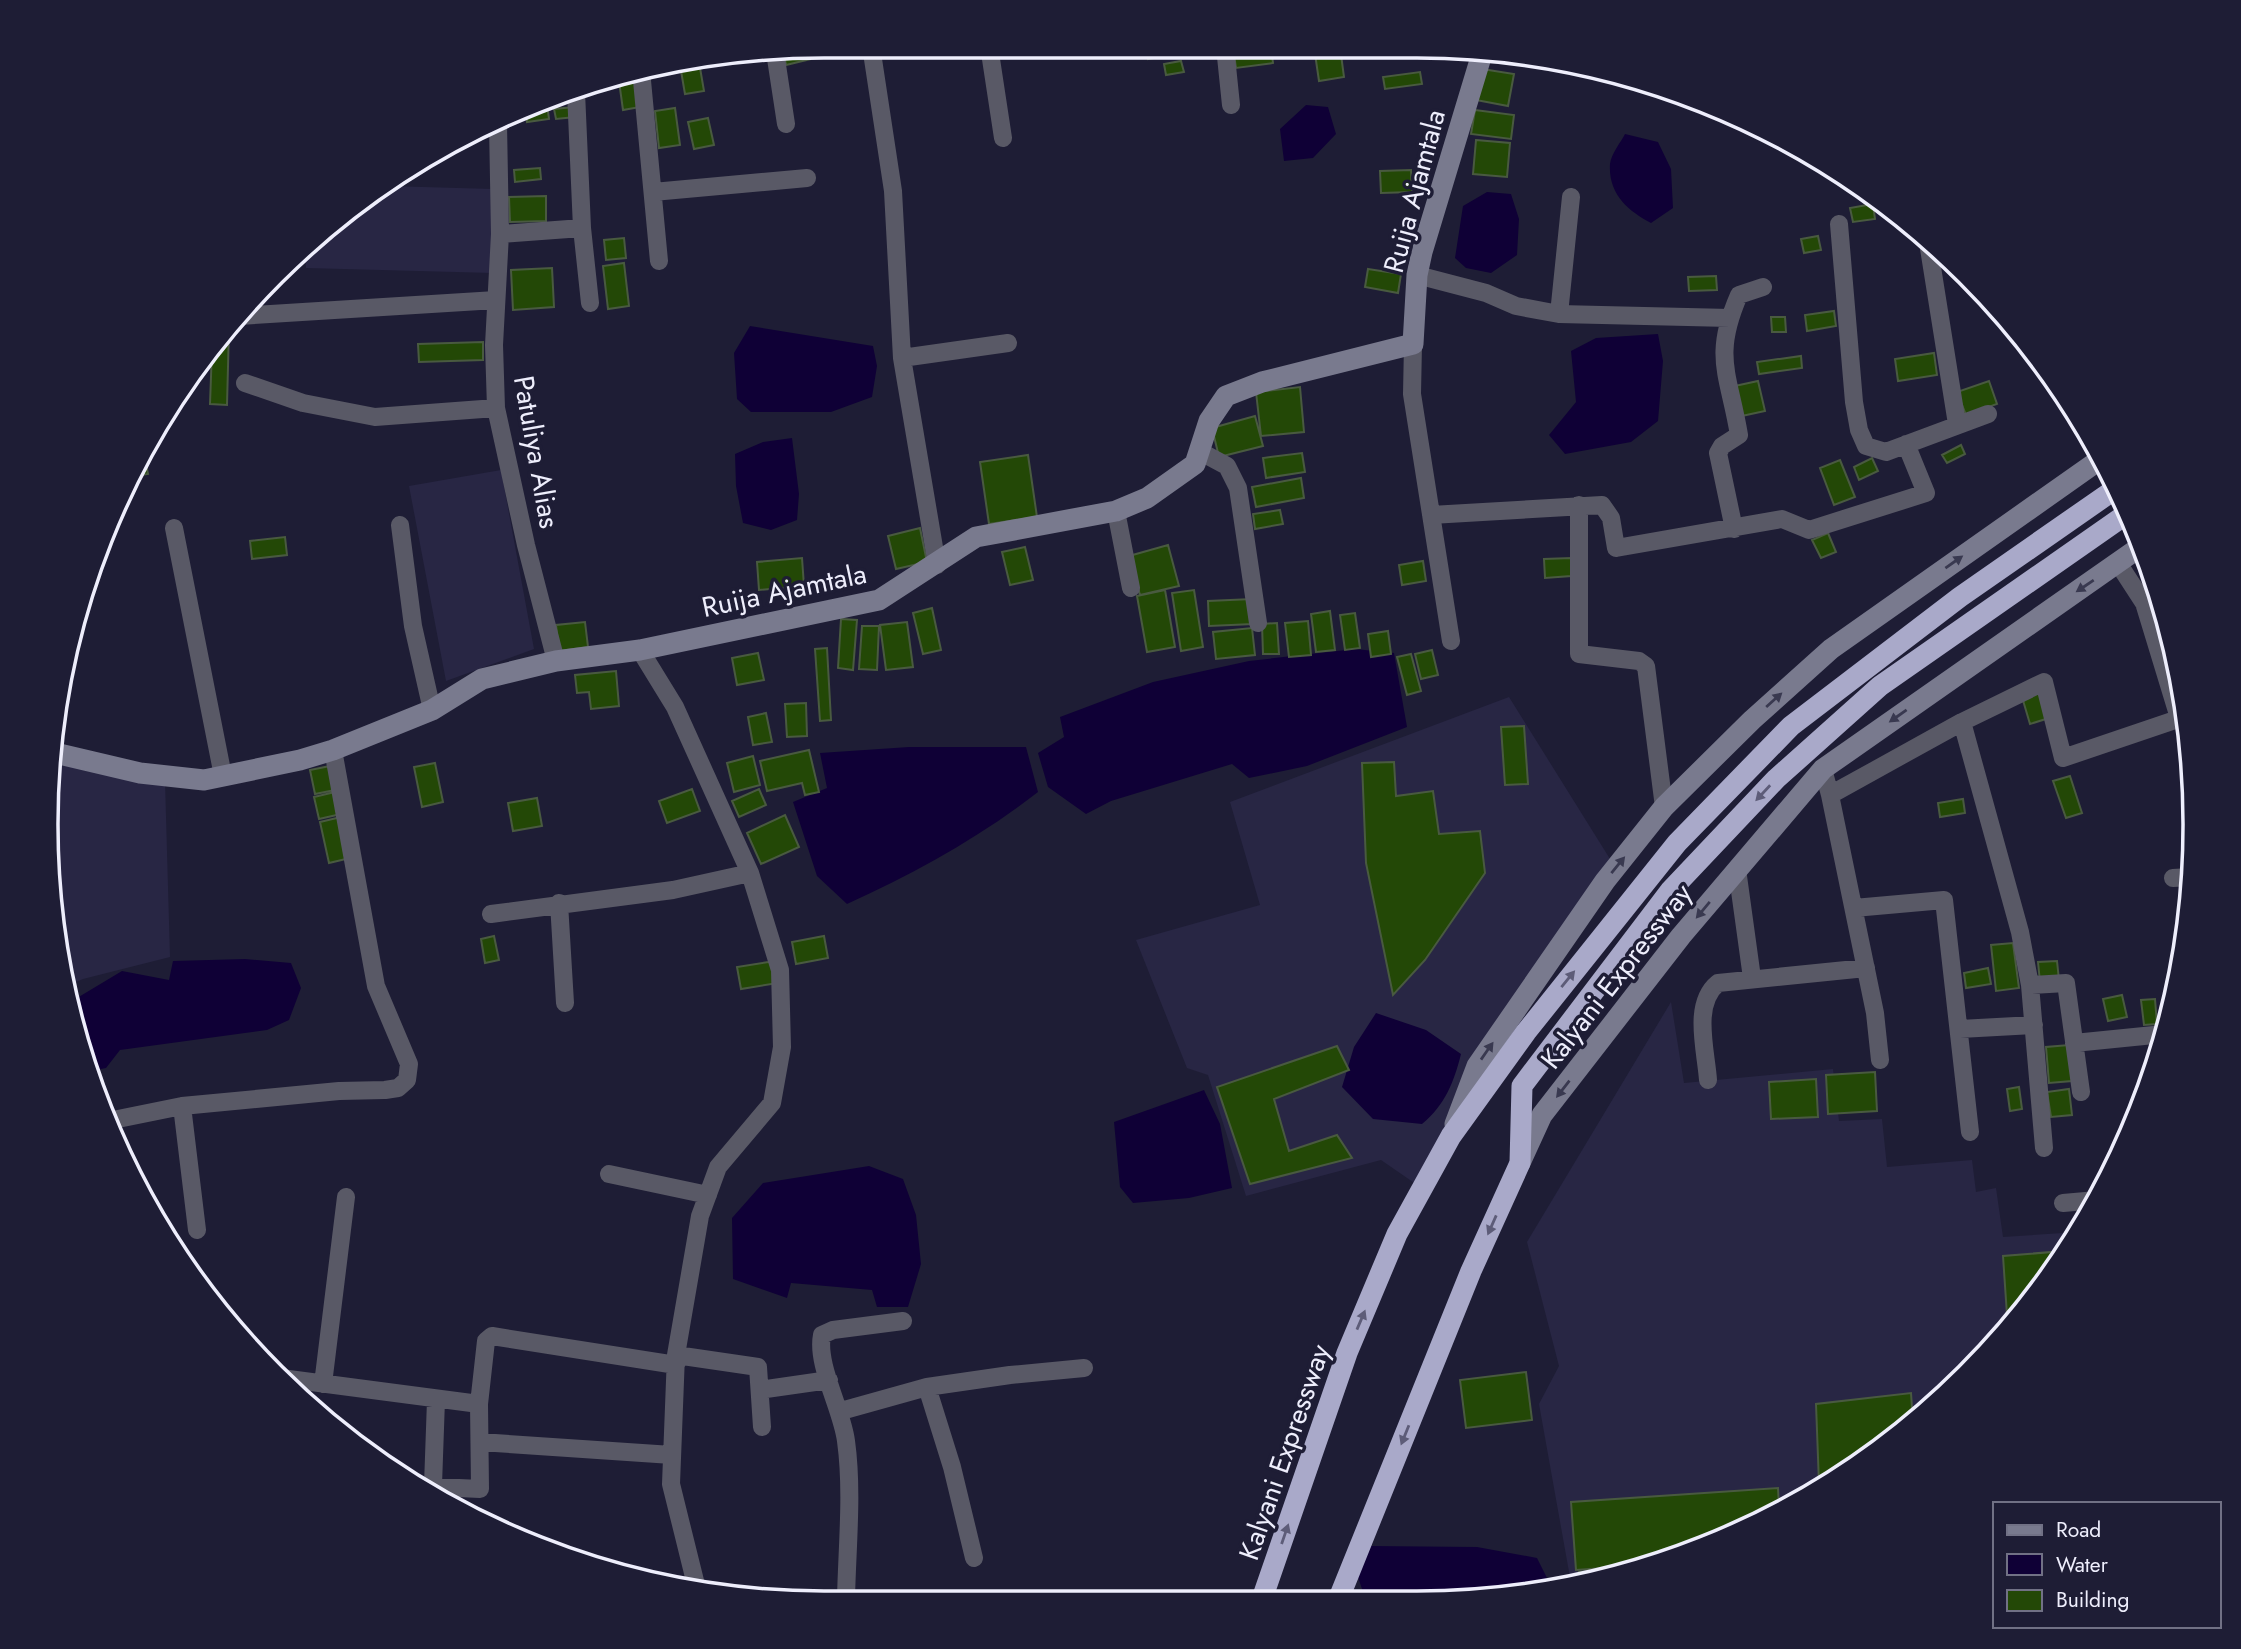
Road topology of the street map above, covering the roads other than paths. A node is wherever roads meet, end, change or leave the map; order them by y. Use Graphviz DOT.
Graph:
graph roads {
  1 [pos="873,58"];
  2 [pos="991,58"];
  3 [pos="1227,58"];
  4 [pos="776,59"];
  5 [pos="1480,60"];
  6 [pos="642,80"];
  7 [pos="576,99"];
  8 [pos="1231,105"];
  9 [pos="786,124"];
  10 [pos="498,131"];
  11 [pos="1003,138"];
  12 [pos="807,178"];
  13 [pos="653,192"];
  14 [pos="1571,197"];
  15 [pos="1839,224"];
  16 [pos="582,228"];
  17 [pos="500,234"];
  18 [pos="1930,255"];
  19 [pos="659,261"];
  20 [pos="1417,275"];
  21 [pos="1763,287"];
  22 [pos="496,300"];
  23 [pos="590,303"];
  24 [pos="1559,314"];
  25 [pos="251,315"];
  26 [pos="1730,318"];
  27 [pos="1008,343"];
  28 [pos="1413,344"];
  29 [pos="902,358"];
  30 [pos="245,383"];
  31 [pos="496,408"];
  32 [pos="1988,414"];
  33 [pos="1957,424"];
  34 [pos="1906,444"];
  35 [pos="1199,451"];
  36 [pos="2093,464"];
  37 [pos="2108,493"];
  38 [pos="1579,505"];
  39 [pos="1116,512"];
  40 [pos="1431,515"];
  41 [pos="2119,519"];
  42 [pos="400,525"];
  43 [pos="174,528"];
  44 [pos="1734,529"];
  45 [pos="2133,552"];
  46 [pos="2118,563"];
  47 [pos="937,565"];
  48 [pos="1131,589"];
  49 [pos="1258,623"];
  50 [pos="1451,641"];
  51 [pos="640,650"];
  52 [pos="556,661"];
  53 [pos="2170,682"];
  54 [pos="432,710"];
  55 [pos="2176,720"];
  56 [pos="1962,722"];
  57 [pos="333,750"];
  58 [pos="61,754"];
  59 [pos="1823,769"];
  60 [pos="223,776"];
  61 [pos="1830,795"];
  62 [pos="1664,807"];
  63 [pos="1737,870"];
  64 [pos="750,873"];
  65 [pos="559,903"];
  66 [pos="1854,908"];
  67 [pos="491,914"];
  68 [pos="1866,968"];
  69 [pos="1752,978"];
  70 [pos="2030,985"];
  71 [pos="565,1003"];
  72 [pos="2034,1026"];
  73 [pos="1960,1029"];
  74 [pos="2153,1035"];
  75 [pos="2074,1043"];
  76 [pos="1880,1060"];
  77 [pos="1708,1080"];
  78 [pos="2081,1092"];
  79 [pos="182,1106"];
  80 [pos="117,1119"];
  81 [pos="1970,1132"];
  82 [pos="1451,1136"];
  83 [pos="2043,1147"];
  84 [pos="1520,1163"];
  85 [pos="609,1174"];
  86 [pos="708,1195"];
  87 [pos="346,1197"];
  88 [pos="2085,1201"];
  89 [pos="2063,1203"];
  90 [pos="197,1230"];
  91 [pos="903,1321"];
  92 [pos="676,1360"];
  93 [pos="1084,1368"];
  94 [pos="296,1380"];
  95 [pos="829,1380"];
  96 [pos="323,1384"];
  97 [pos="927,1387"];
  98 [pos="760,1390"];
  99 [pos="436,1400"];
  100 [pos="479,1404"];
  101 [pos="841,1411"];
  102 [pos="762,1427"];
  103 [pos="480,1442"];
  104 [pos="672,1455"];
  105 [pos="426,1479"];
  106 [pos="436,1486"];
  107 [pos="974,1558"];
  108 [pos="695,1580"];
  109 [pos="846,1591"];
  110 [pos="1264,1591"];
  111 [pos="1342,1591"];
  1 -- 29 [label="street"];
  2 -- 11 [label="street"];
  3 -- 8 [label="street"];
  4 -- 9 [label="street"];
  5 -- 20 [label="street, Ruija Ajamtala"];
  6 -- 13 [label="street"];
  7 -- 16 [label="street"];
  10 -- 17 [label="street, Patuliya Alias"];
  12 -- 13 [label="street"];
  13 -- 19 [label="street"];
  14 -- 24 [label="street"];
  15 -- 34 [label="street"];
  16 -- 17 [label="street"];
  16 -- 23 [label="street"];
  17 -- 22 [label="street, Patuliya Alias"];
  18 -- 33 [label="street"];
  20 -- 24 [label="street"];
  20 -- 28 [label="street, Ruija Ajamtala"];
  21 -- 26 [label="street"];
  22 -- 25 [label="street"];
  22 -- 31 [label="street, Patuliya Alias"];
  24 -- 26 [label="street"];
  26 -- 44 [label="street"];
  27 -- 29 [label="street"];
  28 -- 35 [label="street, Ruija Ajamtala"];
  28 -- 40 [label="street"];
  29 -- 47 [label="street"];
  30 -- 31 [label="street"];
  31 -- 52 [label="street, Patuliya Alias"];
  32 -- 33 [label="street"];
  33 -- 34 [label="street"];
  34 -- 44 [label="street"];
  35 -- 39 [label="street, Ruija Ajamtala"];
  35 -- 49 [label="street"];
  62 -- 36 [label="street, Kalyani Expressway, one-way"];
  82 -- 37 [label="highway, Kalyani Expressway, one-way"];
  38 -- 40 [label="street"];
  38 -- 44 [label="street"];
  38 -- 62 [label="street"];
  39 -- 47 [label="street, Ruija Ajamtala"];
  39 -- 48 [label="street"];
  40 -- 50 [label="street"];
  41 -- 84 [label="highway, Kalyani Expressway, one-way"];
  42 -- 54 [label="street"];
  43 -- 60 [label="street"];
  45 -- 46 [label="street, Kalyani Expressway"];
  46 -- 53 [label="street"];
  46 -- 59 [label="street, Kalyani Expressway, one-way"];
  47 -- 51 [label="street, Ruija Ajamtala"];
  51 -- 52 [label="street, Ruija Ajamtala"];
  51 -- 64 [label="street"];
  52 -- 54 [label="street, Ruija Ajamtala"];
  54 -- 57 [label="street, Ruija Ajamtala"];
  55 -- 56 [label="street"];
  56 -- 61 [label="street"];
  56 -- 70 [label="street"];
  57 -- 60 [label="street, Ruija Ajamtala"];
  57 -- 79 [label="street"];
  58 -- 60 [label="street, Ruija Ajamtala"];
  59 -- 61 [label="street"];
  59 -- 63 [label="street, Kalyani Expressway"];
  61 -- 66 [label="street"];
  82 -- 62 [label="street, Kalyani Expressway, one-way"];
  63 -- 69 [label="street"];
  63 -- 84 [label="street, Kalyani Expressway, one-way"];
  64 -- 65 [label="street"];
  64 -- 86 [label="street"];
  65 -- 67 [label="street"];
  65 -- 71 [label="street"];
  66 -- 68 [label="street"];
  66 -- 73 [label="street"];
  68 -- 69 [label="street"];
  68 -- 76 [label="street"];
  69 -- 77 [label="street"];
  70 -- 72 [label="street"];
  70 -- 75 [label="street"];
  72 -- 73 [label="street"];
  72 -- 83 [label="street"];
  73 -- 81 [label="street"];
  74 -- 75 [label="street"];
  75 -- 78 [label="street"];
  79 -- 80 [label="street"];
  79 -- 90 [label="street"];
  110 -- 82 [label="highway, Kalyani Expressway, one-way"];
  84 -- 111 [label="highway, Kalyani Expressway, one-way"];
  85 -- 86 [label="street"];
  86 -- 92 [label="street"];
  87 -- 96 [label="street"];
  88 -- 89 [label="street"];
  91 -- 95 [label="street"];
  92 -- 98 [label="street"];
  92 -- 100 [label="street"];
  92 -- 104 [label="street"];
  93 -- 97 [label="street"];
  94 -- 96 [label="street"];
  95 -- 98 [label="street"];
  95 -- 101 [label="street"];
  96 -- 99 [label="street"];
  97 -- 101 [label="street"];
  97 -- 107 [label="street"];
  98 -- 102 [label="street"];
  99 -- 100 [label="street"];
  99 -- 105 [label="street"];
  100 -- 103 [label="street"];
  101 -- 109 [label="street"];
  103 -- 104 [label="street"];
  103 -- 106 [label="street"];
  104 -- 108 [label="street"];
}
